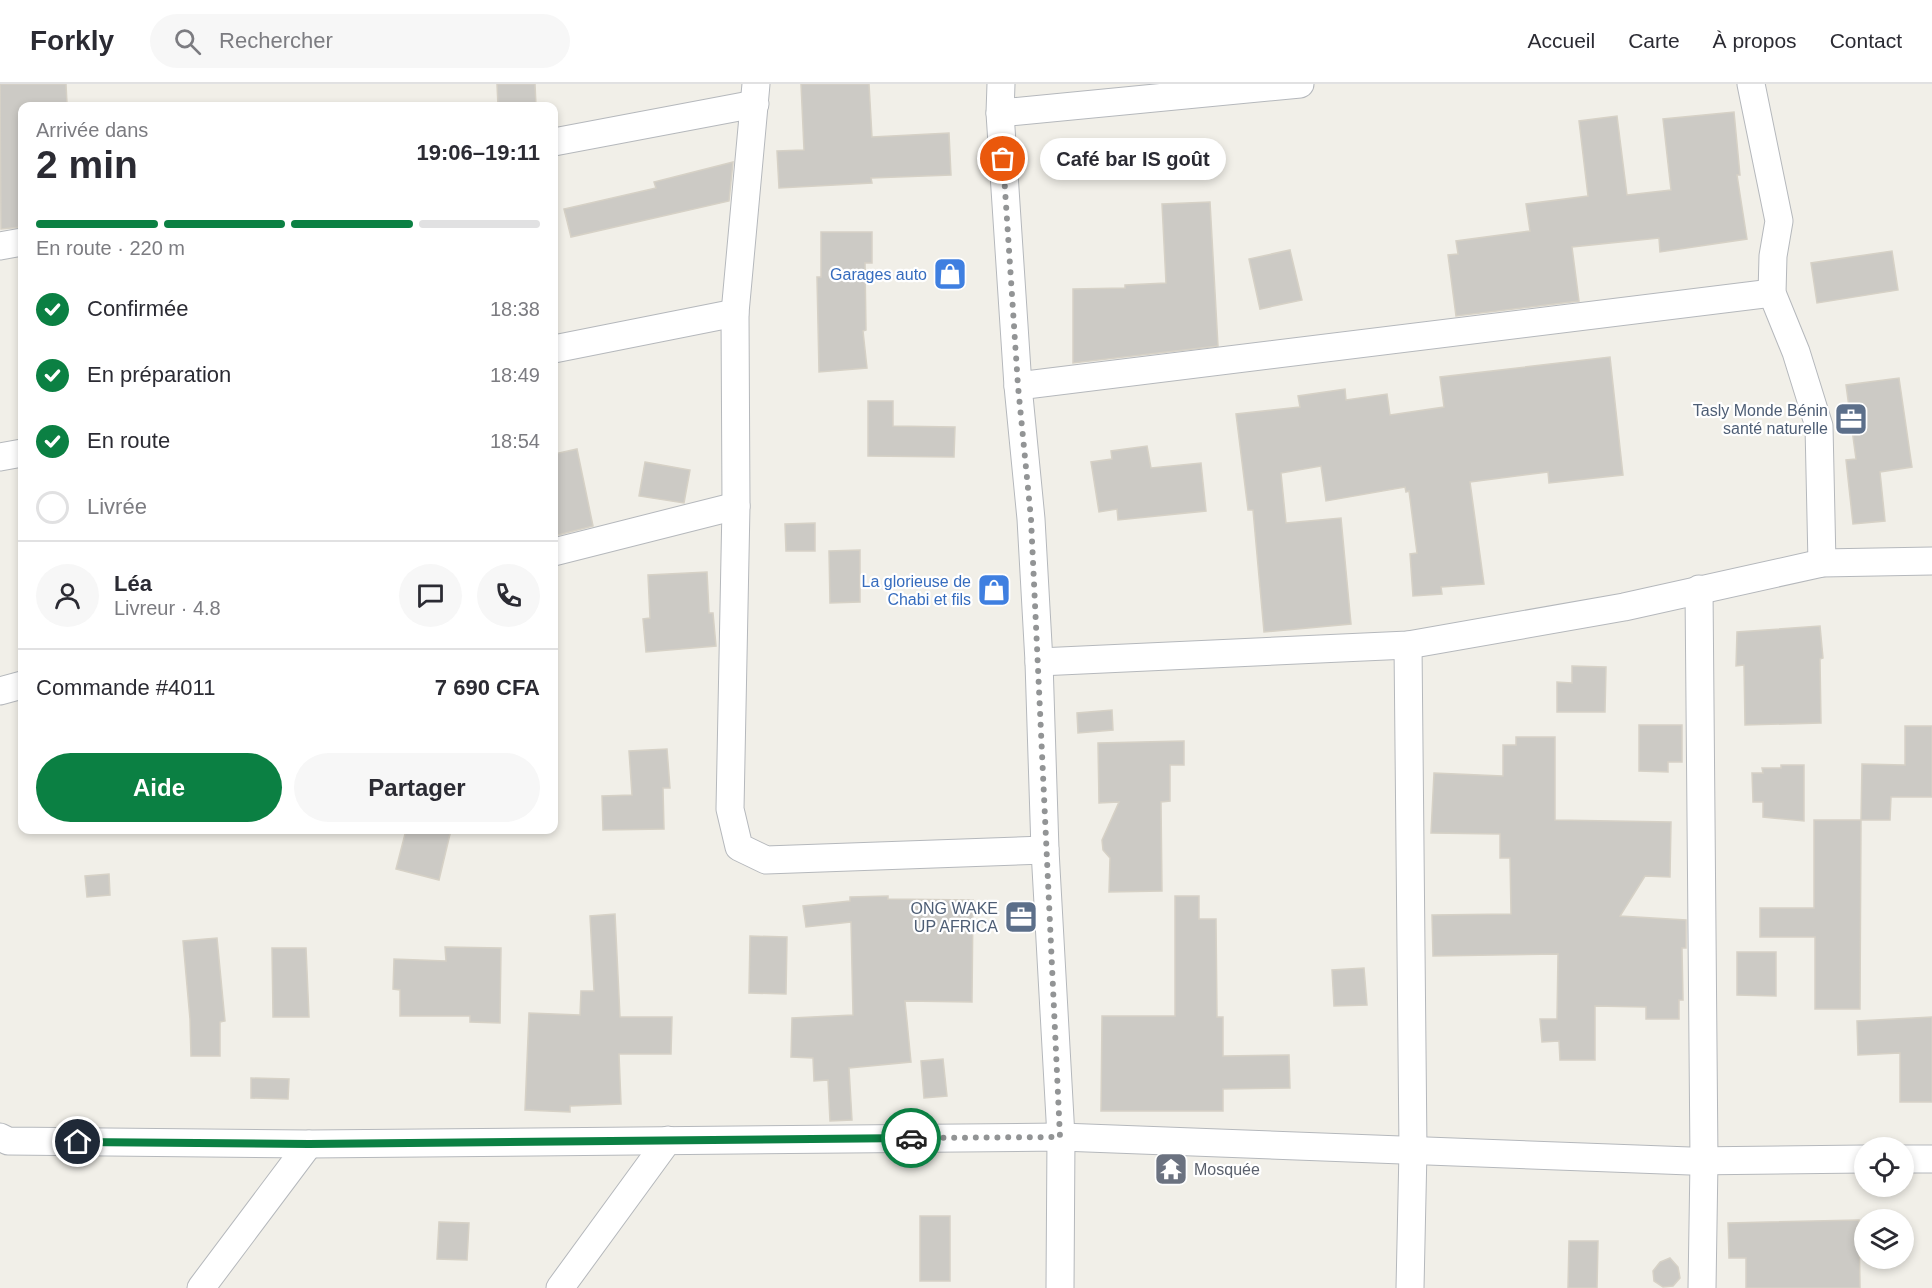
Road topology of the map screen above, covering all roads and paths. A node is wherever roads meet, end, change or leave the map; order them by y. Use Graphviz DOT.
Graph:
graph roads {
  1 [pos="1001,84"];
  2 [pos="1300,84"];
  3 [pos="1751,84"];
  4 [pos="756,94"];
  5 [pos="1000,113"];
  6 [pos="558,141"];
  7 [pos="18,243"];
  8 [pos="0,246"];
  9 [pos="1772,293"];
  10 [pos="735,313"];
  11 [pos="558,348"];
  12 [pos="1018,386"];
  13 [pos="18,454"];
  14 [pos="0,457"];
  15 [pos="736,506"];
  16 [pos="558,551"];
  17 [pos="1932,561"];
  18 [pos="1822,563"];
  19 [pos="1699,589"];
  20 [pos="1408,645"];
  21 [pos="1039,662"];
  22 [pos="18,686"];
  23 [pos="0,691"];
  24 [pos="1045,850"];
  25 [pos="0,1137"];
  26 [pos="1060,1137"];
  27 [pos="668,1140"];
  28 [pos="309,1144"];
  29 [pos="1413,1150"];
  30 [pos="1854,1159"];
  31 [pos="1914,1159"];
  32 [pos="1932,1159"];
  33 [pos="1704,1161"];
  34 [pos="201,1288"];
  35 [pos="560,1288"];
  36 [pos="1060,1288"];
  37 [pos="1410,1288"];
  38 [pos="1702,1288"];
  1 -- 5 [label="street"];
  2 -- 5 [label="street"];
  3 -- 9 [label="street"];
  4 -- 6 [label="street"];
  4 -- 10 [label="street"];
  5 -- 12 [label="street"];
  7 -- 8 [label="street"];
  9 -- 12 [label="street"];
  9 -- 18 [label="street"];
  10 -- 11 [label="street"];
  10 -- 15 [label="street"];
  12 -- 21 [label="street"];
  13 -- 14 [label="street"];
  15 -- 16 [label="street"];
  15 -- 24 [label="street"];
  17 -- 18 [label="street"];
  18 -- 19 [label="street"];
  19 -- 20 [label="street"];
  19 -- 33 [label="street"];
  20 -- 21 [label="street"];
  20 -- 29 [label="street"];
  21 -- 24 [label="street"];
  22 -- 23 [label="street"];
  24 -- 26 [label="street"];
  25 -- 28 [label="street"];
  26 -- 27 [label="street"];
  26 -- 29 [label="street"];
  26 -- 36 [label="street"];
  27 -- 28 [label="street"];
  27 -- 35 [label="street"];
  28 -- 34 [label="street"];
  29 -- 33 [label="street"];
  29 -- 37 [label="street"];
  30 -- 33 [label="street"];
  31 -- 32 [label="street"];
  33 -- 38 [label="street"];
}
